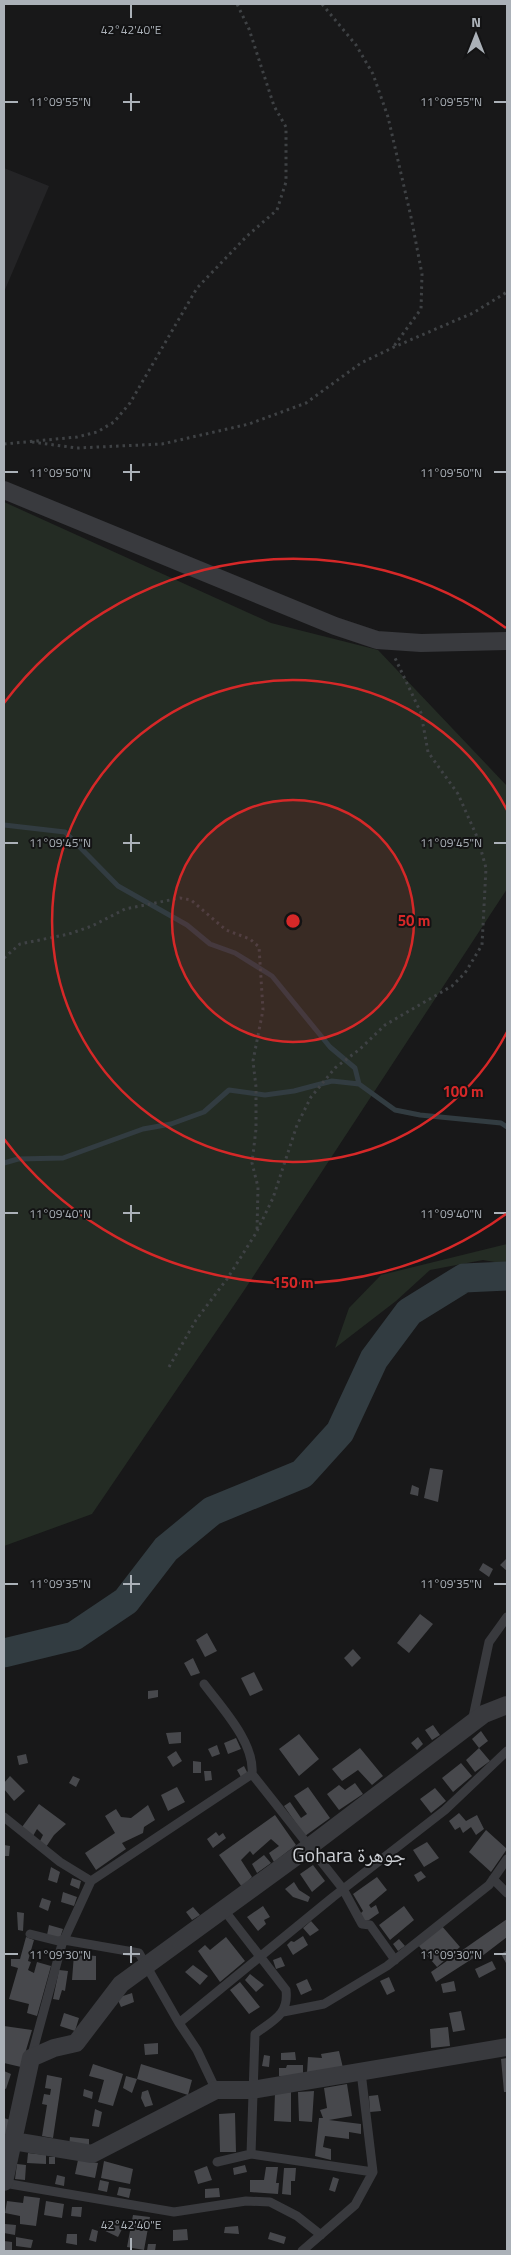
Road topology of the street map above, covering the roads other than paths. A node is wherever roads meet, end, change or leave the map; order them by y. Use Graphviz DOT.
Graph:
graph roads {
  1 [pos="4,490"];
  2 [pos="507,641"];
  3 [pos="507,1617"];
  4 [pos="204,1684"];
  5 [pos="507,1705"];
  6 [pos="471,1724"];
  7 [pos="507,1751"];
  8 [pos="252,1774"];
  9 [pos="4,1817"];
  10 [pos="309,1847"];
  11 [pos="507,1859"];
  12 [pos="493,1879"];
  13 [pos="91,1881"];
  14 [pos="343,1889"];
  15 [pos="507,1893"];
  16 [pos="224,1910"];
  17 [pos="30,1934"];
  18 [pos="64,1940"];
  19 [pos="260,1957"];
  20 [pos="395,1960"];
  21 [pos="148,1966"];
  22 [pos="283,2012"];
  23 [pos="179,2023"];
  24 [pos="507,2047"];
  25 [pos="31,2058"];
  26 [pos="361,2072"];
  27 [pos="216,2090"];
  28 [pos="252,2090"];
  29 [pos="8,2140"];
  30 [pos="251,2154"];
  31 [pos="218,2162"];
  32 [pos="373,2172"];
  33 [pos="4,2182"];
  34 [pos="321,2235"];
  35 [pos="302,2251"];
  1 -- 2 [label="street"];
  3 -- 6 [label="lane"];
  4 -- 8 [label="lane"];
  5 -- 6 [label="street"];
  6 -- 10 [label="street"];
  7 -- 14 [label="lane"];
  8 -- 10 [label="lane"];
  8 -- 13 [label="lane"];
  9 -- 13 [label="lane"];
  10 -- 14 [label="lane"];
  10 -- 16 [label="street"];
  11 -- 12 [label="lane"];
  12 -- 15 [label="lane"];
  12 -- 20 [label="lane"];
  13 -- 18 [label="lane"];
  14 -- 19 [label="lane"];
  14 -- 20 [label="lane"];
  16 -- 19 [label="lane"];
  16 -- 21 [label="street"];
  17 -- 18 [label="lane"];
  18 -- 21 [label="lane"];
  18 -- 25 [label="lane"];
  19 -- 22 [label="lane"];
  19 -- 23 [label="lane"];
  20 -- 22 [label="lane"];
  21 -- 23 [label="lane"];
  21 -- 25 [label="street"];
  22 -- 28 [label="lane"];
  23 -- 27 [label="lane"];
  24 -- 26 [label="street"];
  25 -- 29 [label="street"];
  26 -- 28 [label="street"];
  26 -- 32 [label="lane"];
  27 -- 28 [label="street"];
  27 -- 29 [label="street"];
  28 -- 30 [label="lane"];
  29 -- 33 [label="street"];
  30 -- 31 [label="lane"];
  30 -- 32 [label="lane"];
  32 -- 34 [label="lane"];
  33 -- 34 [label="lane"];
  34 -- 35 [label="lane"];
}
